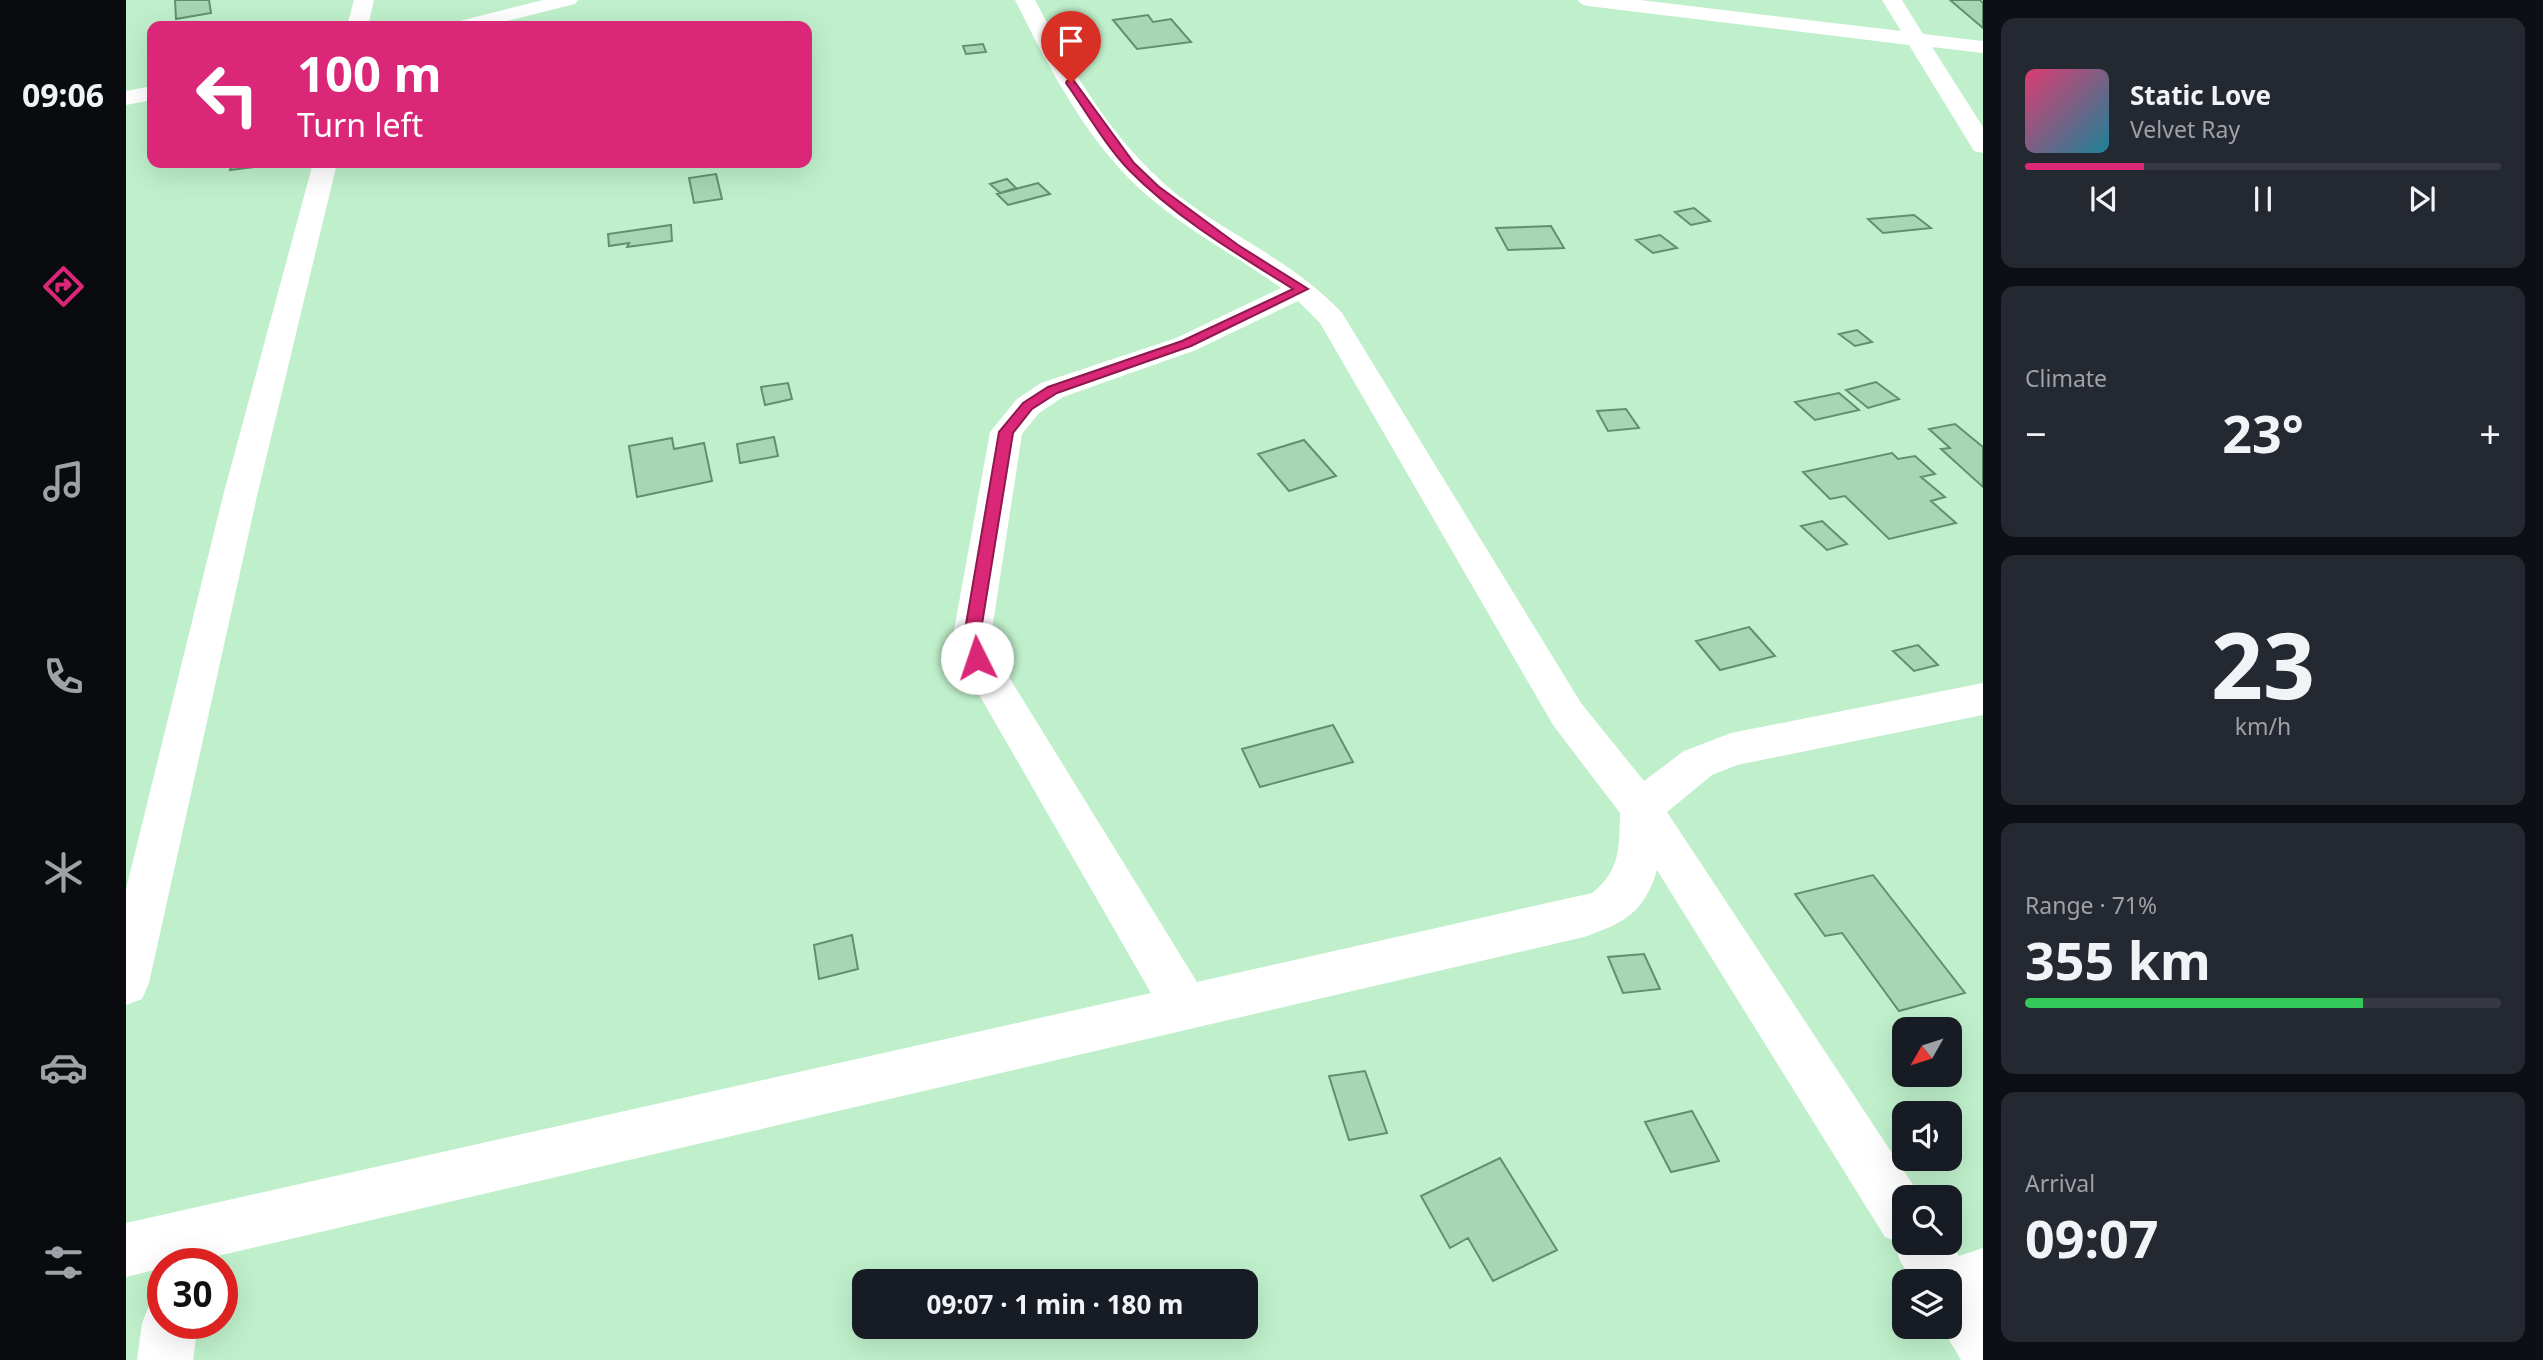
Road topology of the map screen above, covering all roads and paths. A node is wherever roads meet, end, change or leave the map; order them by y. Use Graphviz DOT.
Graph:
graph roads {
  1 [pos="364,0"];
  2 [pos="568,0"];
  3 [pos="1025,0"];
  4 [pos="1588,0"];
  5 [pos="1892,0"];
  6 [pos="359,21"];
  7 [pos="483,21"];
  8 [pos="1914,38"];
  9 [pos="1983,47"];
  10 [pos="147,94"];
  11 [pos="126,99"];
  12 [pos="1983,146"];
  13 [pos="324,168"];
  14 [pos="1302,289"];
  15 [pos="1983,699"];
  16 [pos="1641,807"];
  17 [pos="126,983"];
  18 [pos="1186,1008"];
  19 [pos="1892,1200"];
  20 [pos="191,1248"];
  21 [pos="126,1250"];
  22 [pos="147,1250"];
  23 [pos="1983,1275"];
  24 [pos="1962,1283"];
  25 [pos="1962,1308"];
  26 [pos="168,1339"];
  27 [pos="1983,1344"];
  28 [pos="165,1360"];
  1 -- 6 [label="street"];
  2 -- 7 [label="street"];
  3 -- 14 [label="street"];
  4 -- 8 [label="street"];
  5 -- 8 [label="street"];
  8 -- 9 [label="street"];
  8 -- 12 [label="street"];
  10 -- 11 [label="street"];
  13 -- 17 [label="street"];
  14 -- 16 [label="street"];
  14 -- 18 [label="street"];
  15 -- 16 [label="street"];
  16 -- 18 [label="street"];
  16 -- 19 [label="street"];
  18 -- 20 [label="street"];
  21 -- 22 [label="street"];
  23 -- 24 [label="street"];
  25 -- 27 [label="street"];
  26 -- 28 [label="street"];
}
